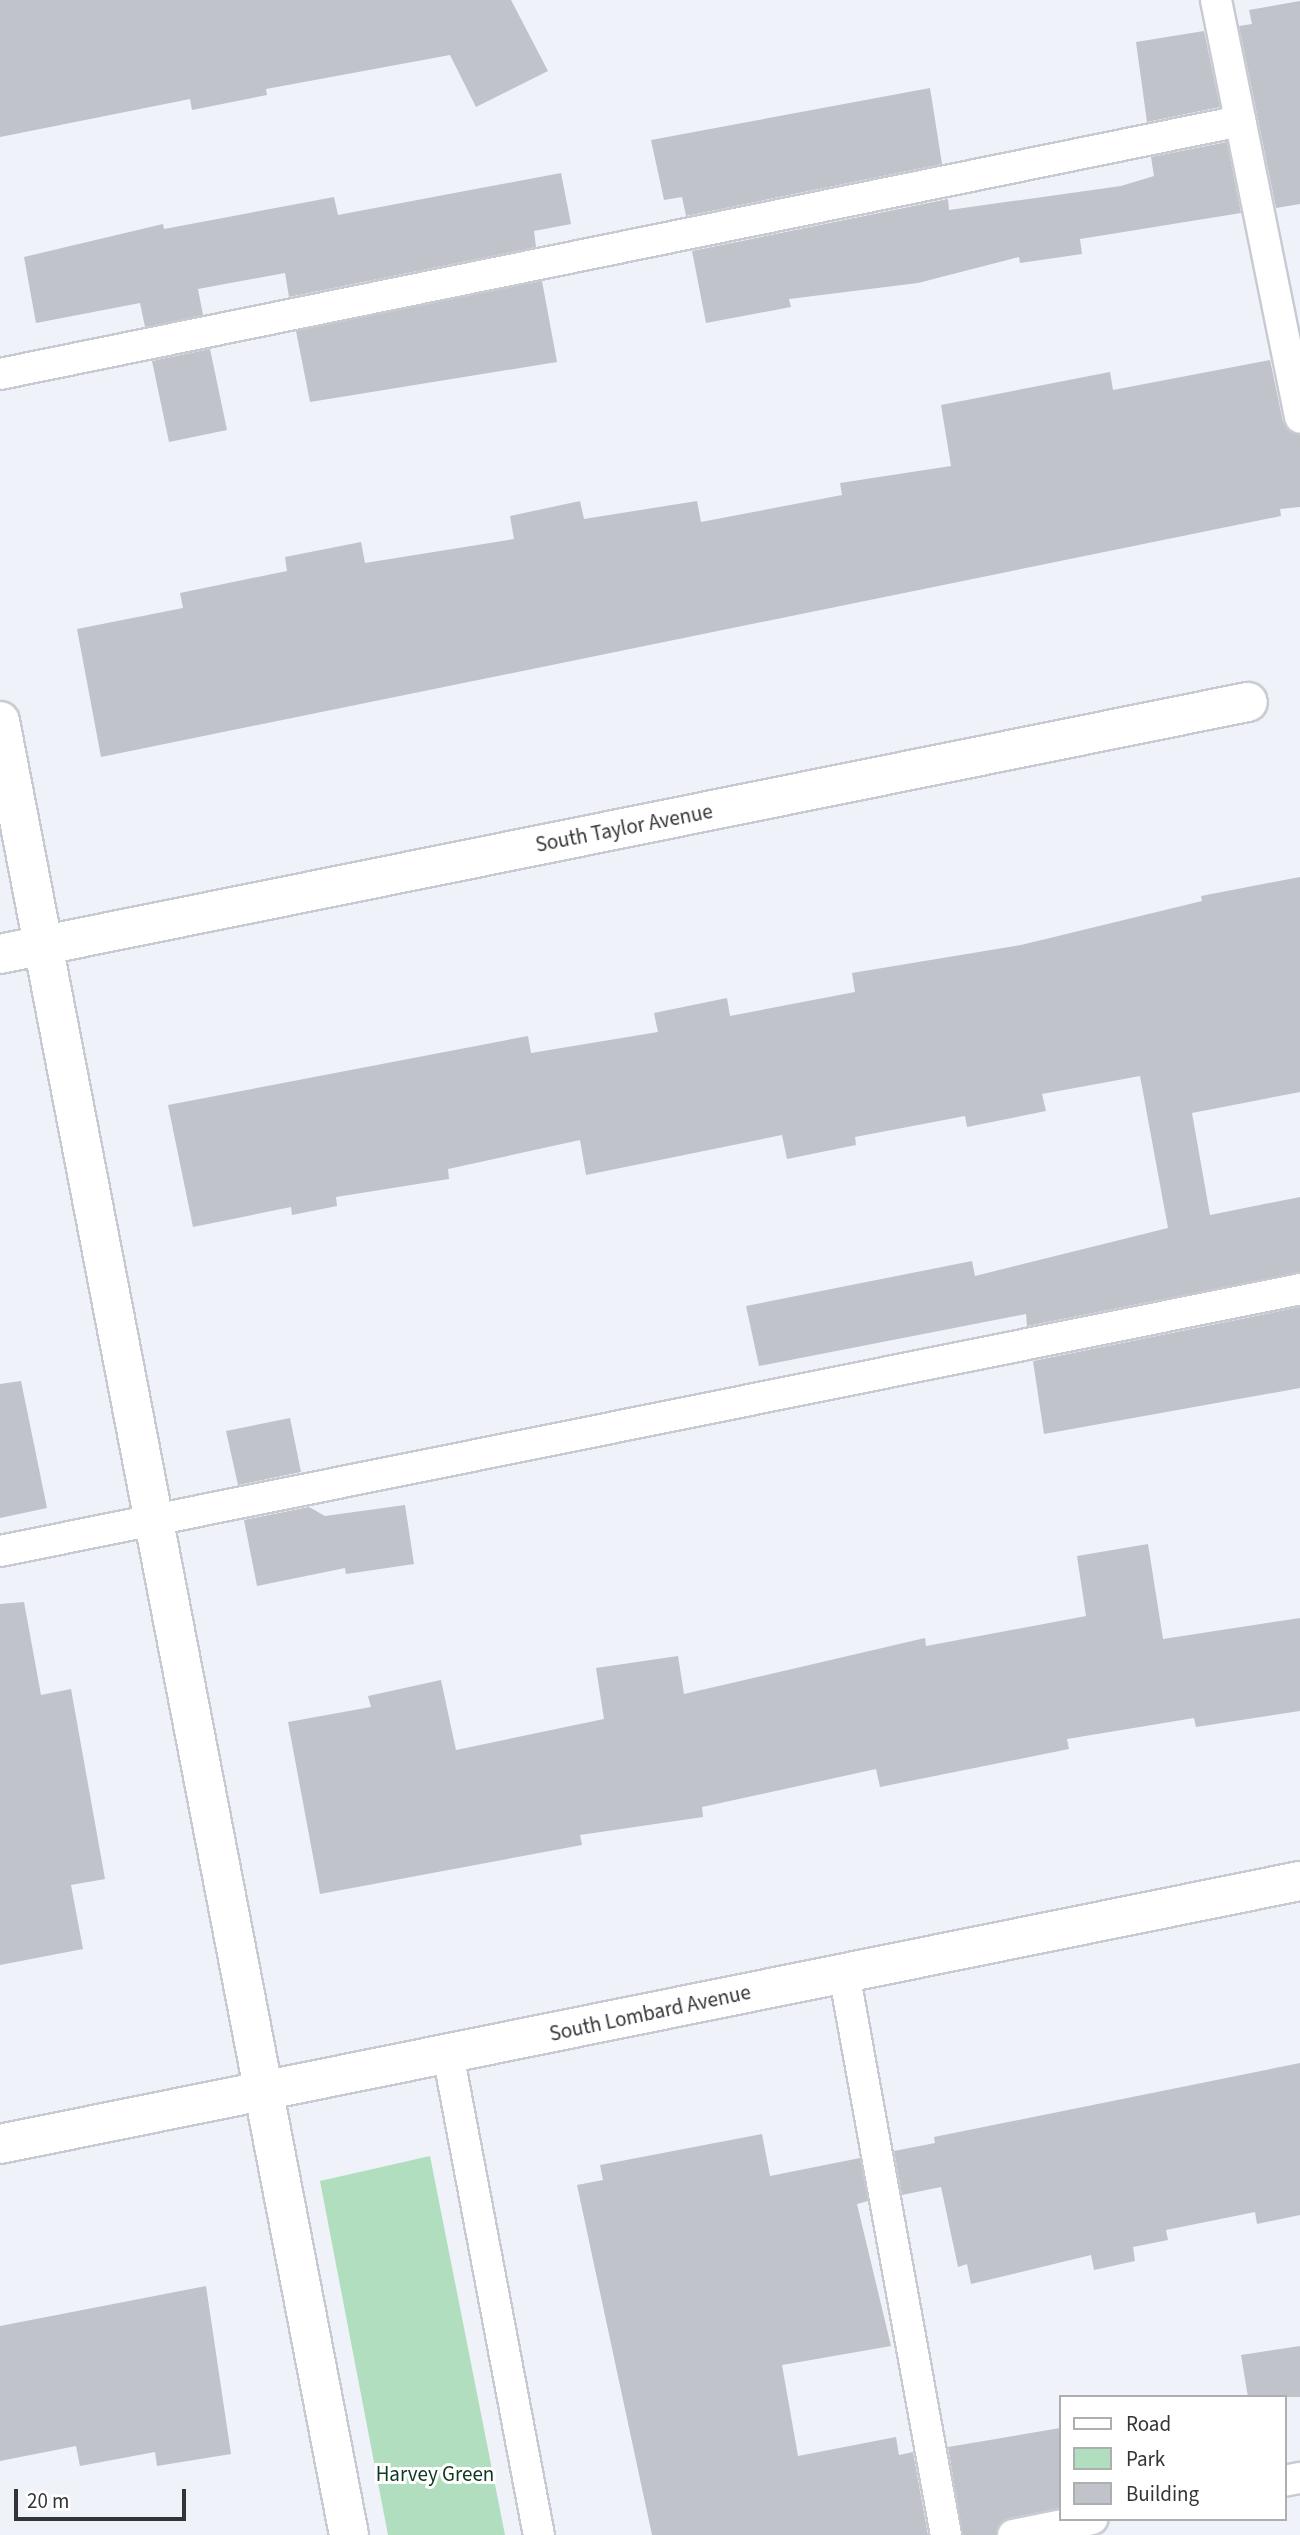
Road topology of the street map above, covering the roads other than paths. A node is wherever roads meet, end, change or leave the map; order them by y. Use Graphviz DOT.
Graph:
graph roads {
  1 [pos="1216,0"];
  2 [pos="1240,121"];
  3 [pos="0,374"];
  4 [pos="1300,418"];
  5 [pos="1248,702"];
  6 [pos="0,721"];
  7 [pos="44,945"];
  8 [pos="0,954"];
  9 [pos="1300,1289"];
  10 [pos="154,1520"];
  11 [pos="0,1551"];
  12 [pos="1300,1881"];
  13 [pos="844,1973"];
  14 [pos="448,2054"];
  15 [pos="264,2091"];
  16 [pos="0,2144"];
  17 [pos="1082,2521"];
  18 [pos="349,2535"];
  19 [pos="539,2535"];
  20 [pos="946,2535"];
  21 [pos="1013,2535"];
  1 -- 2 [label="lane"];
  2 -- 3 [label="lane"];
  2 -- 4 [label="lane"];
  5 -- 7 [label="street, South Taylor Avenue"];
  6 -- 7 [label="street"];
  7 -- 8 [label="street, South Taylor Avenue"];
  7 -- 10 [label="street"];
  9 -- 10 [label="lane"];
  10 -- 11 [label="lane"];
  10 -- 15 [label="street"];
  12 -- 13 [label="street, South Lombard Avenue"];
  13 -- 14 [label="street, South Lombard Avenue"];
  13 -- 20 [label="lane"];
  14 -- 15 [label="street, South Lombard Avenue"];
  14 -- 19 [label="lane"];
  15 -- 16 [label="street, South Lombard Avenue"];
  15 -- 18 [label="street"];
  17 -- 21 [label="lane"];
}
